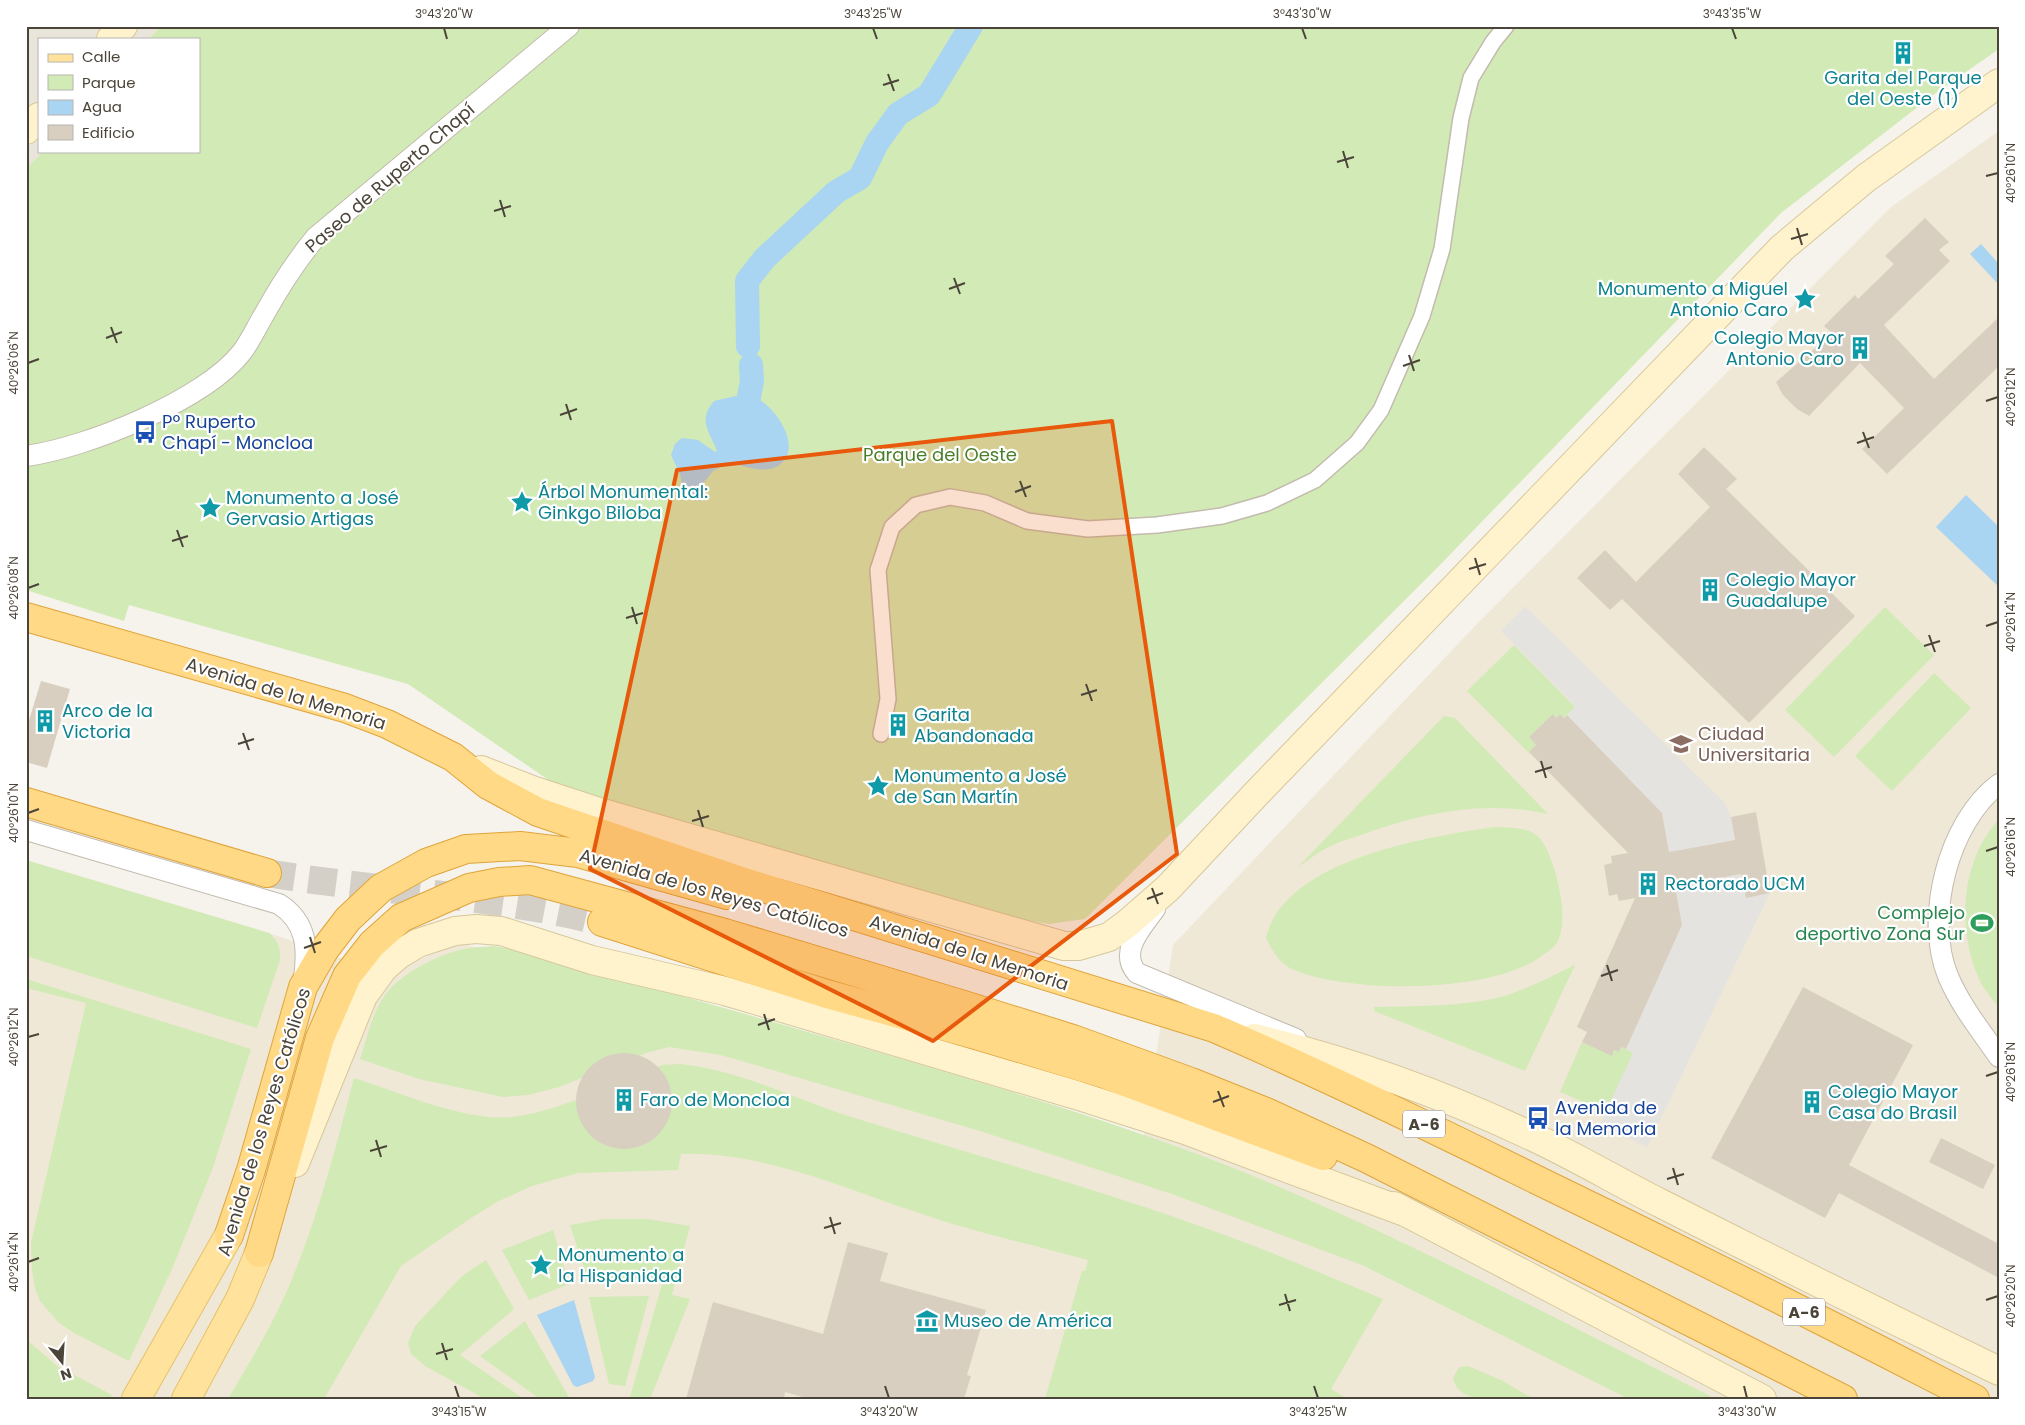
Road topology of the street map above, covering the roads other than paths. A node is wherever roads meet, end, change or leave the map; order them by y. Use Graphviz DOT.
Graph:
graph roads {
  1 [pos="123,26"];
  2 [pos="569,26"];
  3 [pos="1506,26"];
  4 [pos="112,38"];
  5 [pos="1999,84"];
  6 [pos="38,118"];
  7 [pos="26,130"];
  8 [pos="26,456"];
  9 [pos="26,617"];
  10 [pos="881,734"];
  11 [pos="453,757"];
  12 [pos="1999,784"];
  13 [pos="26,802"];
  14 [pos="26,830"];
  15 [pos="267,873"];
  16 [pos="1168,888"];
  17 [pos="602,922"];
  18 [pos="1074,986"];
  19 [pos="303,987"];
  20 [pos="1214,1028"];
  21 [pos="1322,1054"];
  22 [pos="1999,1057"];
  23 [pos="1260,1134"];
  24 [pos="1455,1202"];
  25 [pos="1410,1214"];
  26 [pos="229,1235"];
  27 [pos="259,1252"];
  28 [pos="1999,1371"];
  29 [pos="136,1399"];
  30 [pos="157,1399"];
  31 [pos="186,1399"];
  32 [pos="1762,1399"];
  33 [pos="1844,1399"];
  34 [pos="1975,1399"];
  1 -- 4 [label="main road"];
  2 -- 8 [label="street, Paseo de Ruperto Chapí"];
  3 -- 10 [label="street"];
  5 -- 16 [label="main road"];
  6 -- 7 [label="main road"];
  9 -- 11 [label="highway, Avenida de la Memoria"];
  11 -- 16 [label="main road"];
  11 -- 18 [label="highway, Avenida de la Memoria"];
  12 -- 22 [label="street"];
  13 -- 15 [label="highway"];
  14 -- 19 [label="street"];
  16 -- 21 [label="street, Avenida de la Memoria"];
  17 -- 23 [label="highway"];
  18 -- 19 [label="highway, Avenida de los Reyes Católicos"];
  18 -- 20 [label="highway, Avenida de la Memoria / A-6"];
  19 -- 26 [label="highway, Avenida de los Reyes Católicos"];
  20 -- 21 [label="main road, Avenida de la Memoria"];
  20 -- 34 [label="highway, Avenida de la Memoria / A-6"];
  21 -- 28 [label="main road, Avenida de la Memoria"];
  23 -- 24 [label="highway"];
  23 -- 25 [label="main road"];
  24 -- 27 [label="highway, Avenida de los Reyes Católicos"];
  24 -- 33 [label="highway"];
  25 -- 27 [label="main road"];
  25 -- 32 [label="main road"];
  26 -- 29 [label="main road"];
  26 -- 30 [label="main road, Avenida de los Reyes Católicos"];
  27 -- 31 [label="main road, Avenida de los Reyes Católicos"];
}
